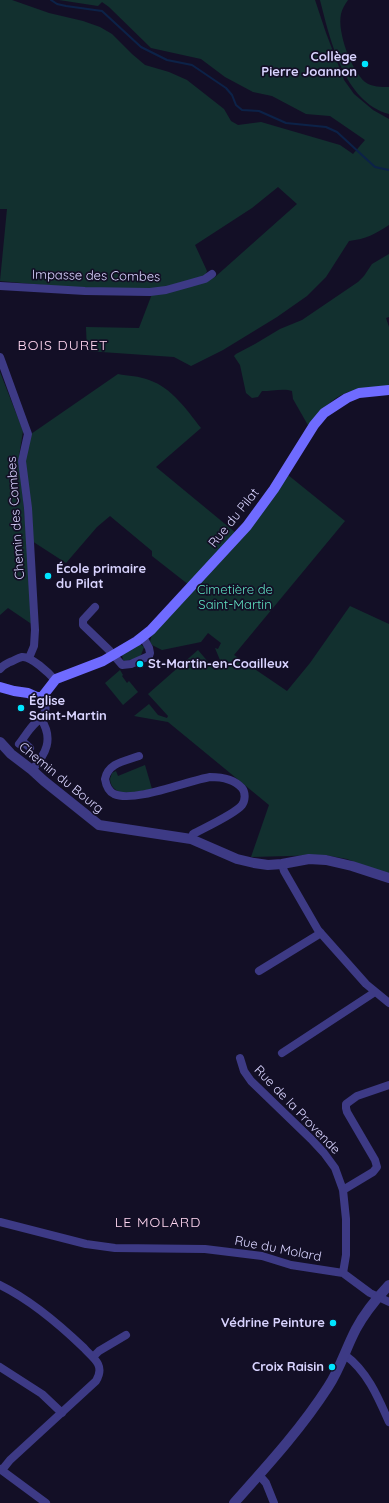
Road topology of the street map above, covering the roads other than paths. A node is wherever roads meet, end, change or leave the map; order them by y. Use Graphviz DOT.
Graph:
graph roads {
  1 [pos="212,274"];
  2 [pos="0,286"];
  3 [pos="0,357"];
  4 [pos="389,390"];
  5 [pos="96,607"];
  6 [pos="143,638"];
  7 [pos="113,656"];
  8 [pos="29,658"];
  9 [pos="0,669"];
  10 [pos="54,680"];
  11 [pos="0,687"];
  12 [pos="42,697"];
  13 [pos="41,719"];
  14 [pos="0,742"];
  15 [pos="30,748"];
  16 [pos="139,756"];
  17 [pos="32,770"];
  18 [pos="191,838"];
  19 [pos="282,864"];
  20 [pos="389,878"];
  21 [pos="321,933"];
  22 [pos="259,971"];
  23 [pos="375,992"];
  24 [pos="389,1003"];
  25 [pos="282,1053"];
  26 [pos="240,1058"];
  27 [pos="389,1085"];
  28 [pos="343,1190"];
  29 [pos="0,1222"];
  30 [pos="343,1273"];
  31 [pos="0,1285"];
  32 [pos="389,1285"];
  33 [pos="378,1297"];
  34 [pos="389,1302"];
  35 [pos="126,1335"];
  36 [pos="345,1355"];
  37 [pos="93,1357"];
  38 [pos="0,1367"];
  39 [pos="62,1413"];
  40 [pos="389,1422"];
  41 [pos="1,1469"];
  42 [pos="259,1475"];
  43 [pos="46,1503"];
  44 [pos="234,1503"];
  45 [pos="274,1503"];
  1 -- 2 [label="street, Impasse des Combes"];
  3 -- 8 [label="street, Chemin des Combes"];
  4 -- 6 [label="main road, Rue du Pilat"];
  5 -- 7 [label="street"];
  6 -- 7 [label="main road, Rue du Pilat"];
  6 -- 7 [label="street"];
  7 -- 10 [label="main road, Rue du Pilat"];
  8 -- 9 [label="street"];
  8 -- 10 [label="street"];
  10 -- 12 [label="main road"];
  11 -- 12 [label="main road"];
  12 -- 13 [label="street"];
  13 -- 15 [label="street"];
  13 -- 17 [label="street"];
  14 -- 17 [label="street, Chemin du Bourg"];
  16 -- 18 [label="street"];
  17 -- 18 [label="street, Chemin du Bourg"];
  18 -- 19 [label="street, Chemin du Bourg"];
  19 -- 20 [label="street, Chemin du Bourg"];
  19 -- 21 [label="street"];
  21 -- 22 [label="street"];
  21 -- 23 [label="street"];
  23 -- 24 [label="street"];
  23 -- 25 [label="street"];
  26 -- 28 [label="street, Rue de la Provende"];
  27 -- 28 [label="street"];
  28 -- 30 [label="street, Rue de la Provende"];
  29 -- 30 [label="street, Rue du Molard"];
  30 -- 33 [label="street, Rue du Molard"];
  31 -- 37 [label="street"];
  32 -- 33 [label="street"];
  33 -- 34 [label="street, Rue du Molard"];
  33 -- 36 [label="street"];
  35 -- 37 [label="street"];
  36 -- 40 [label="street"];
  36 -- 42 [label="street"];
  37 -- 39 [label="street"];
  38 -- 39 [label="street"];
  39 -- 41 [label="street"];
  41 -- 43 [label="street"];
  42 -- 44 [label="street"];
  42 -- 45 [label="street"];
}
